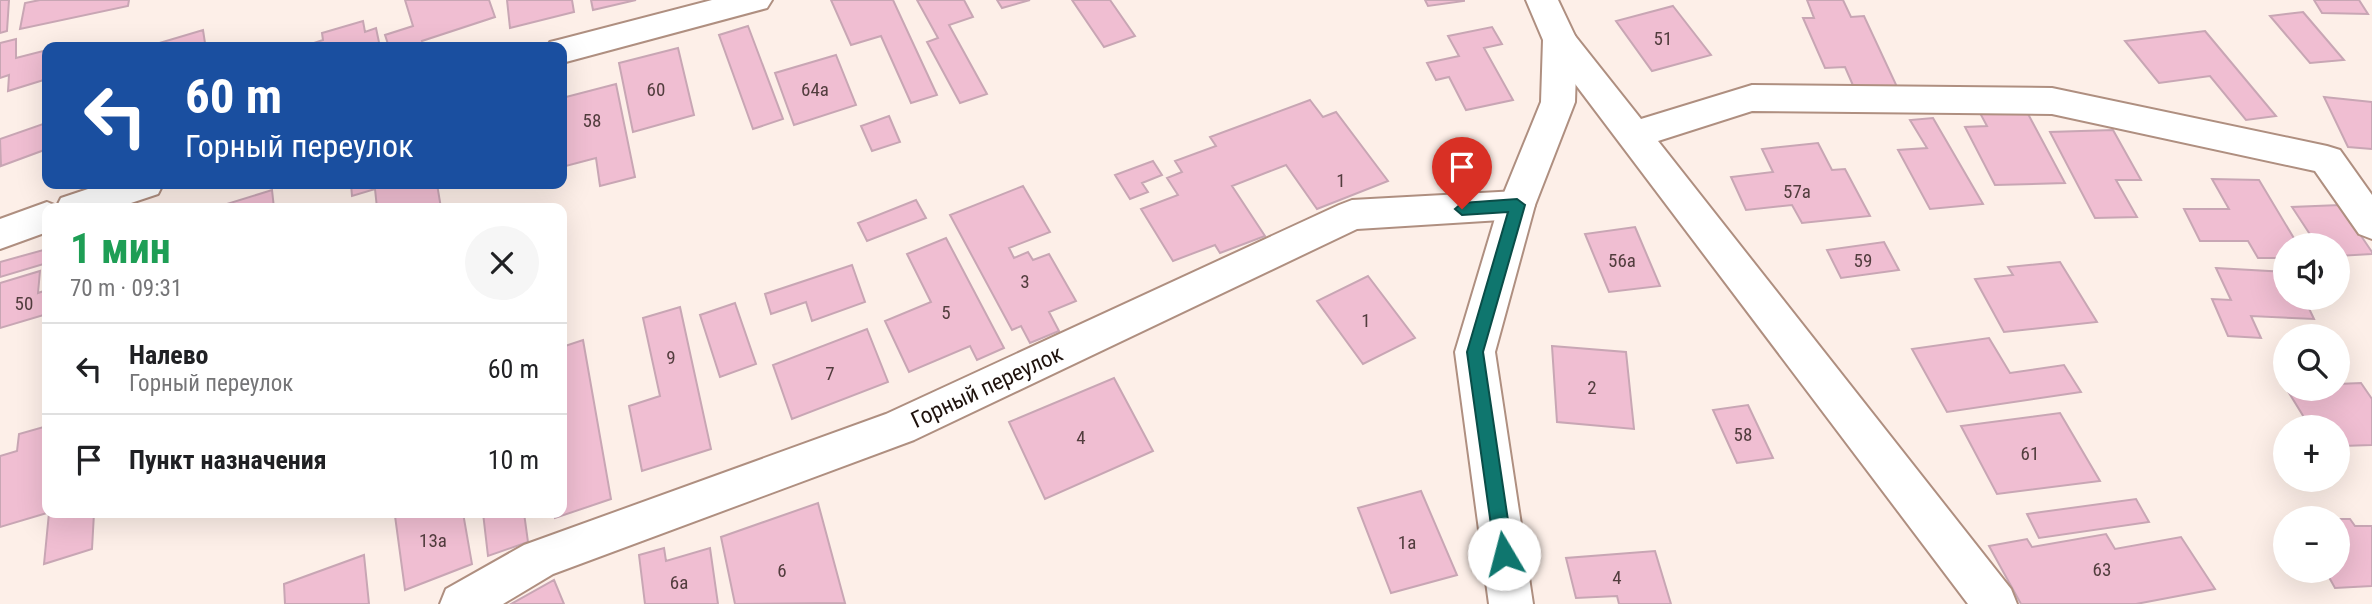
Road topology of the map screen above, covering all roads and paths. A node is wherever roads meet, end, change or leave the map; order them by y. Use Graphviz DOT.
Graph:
graph roads {
  1 [pos="756,0"];
  2 [pos="1542,0"];
  3 [pos="1560,40"];
  4 [pos="567,50"];
  5 [pos="1633,135"];
  6 [pos="130,189"];
  7 [pos="89,203"];
  8 [pos="1517,205"];
  9 [pos="42,219"];
  10 [pos="2372,224"];
  11 [pos="0,233"];
  12 [pos="462,604"];
  13 [pos="1511,604"];
  14 [pos="1995,604"];
  1 -- 4 [label="street"];
  2 -- 3 [label="street"];
  3 -- 5 [label="street"];
  3 -- 8 [label="street"];
  5 -- 10 [label="street"];
  5 -- 14 [label="street"];
  6 -- 7 [label="street"];
  8 -- 12 [label="street, Горный переулок"];
  8 -- 13 [label="street"];
  9 -- 11 [label="street"];
}
